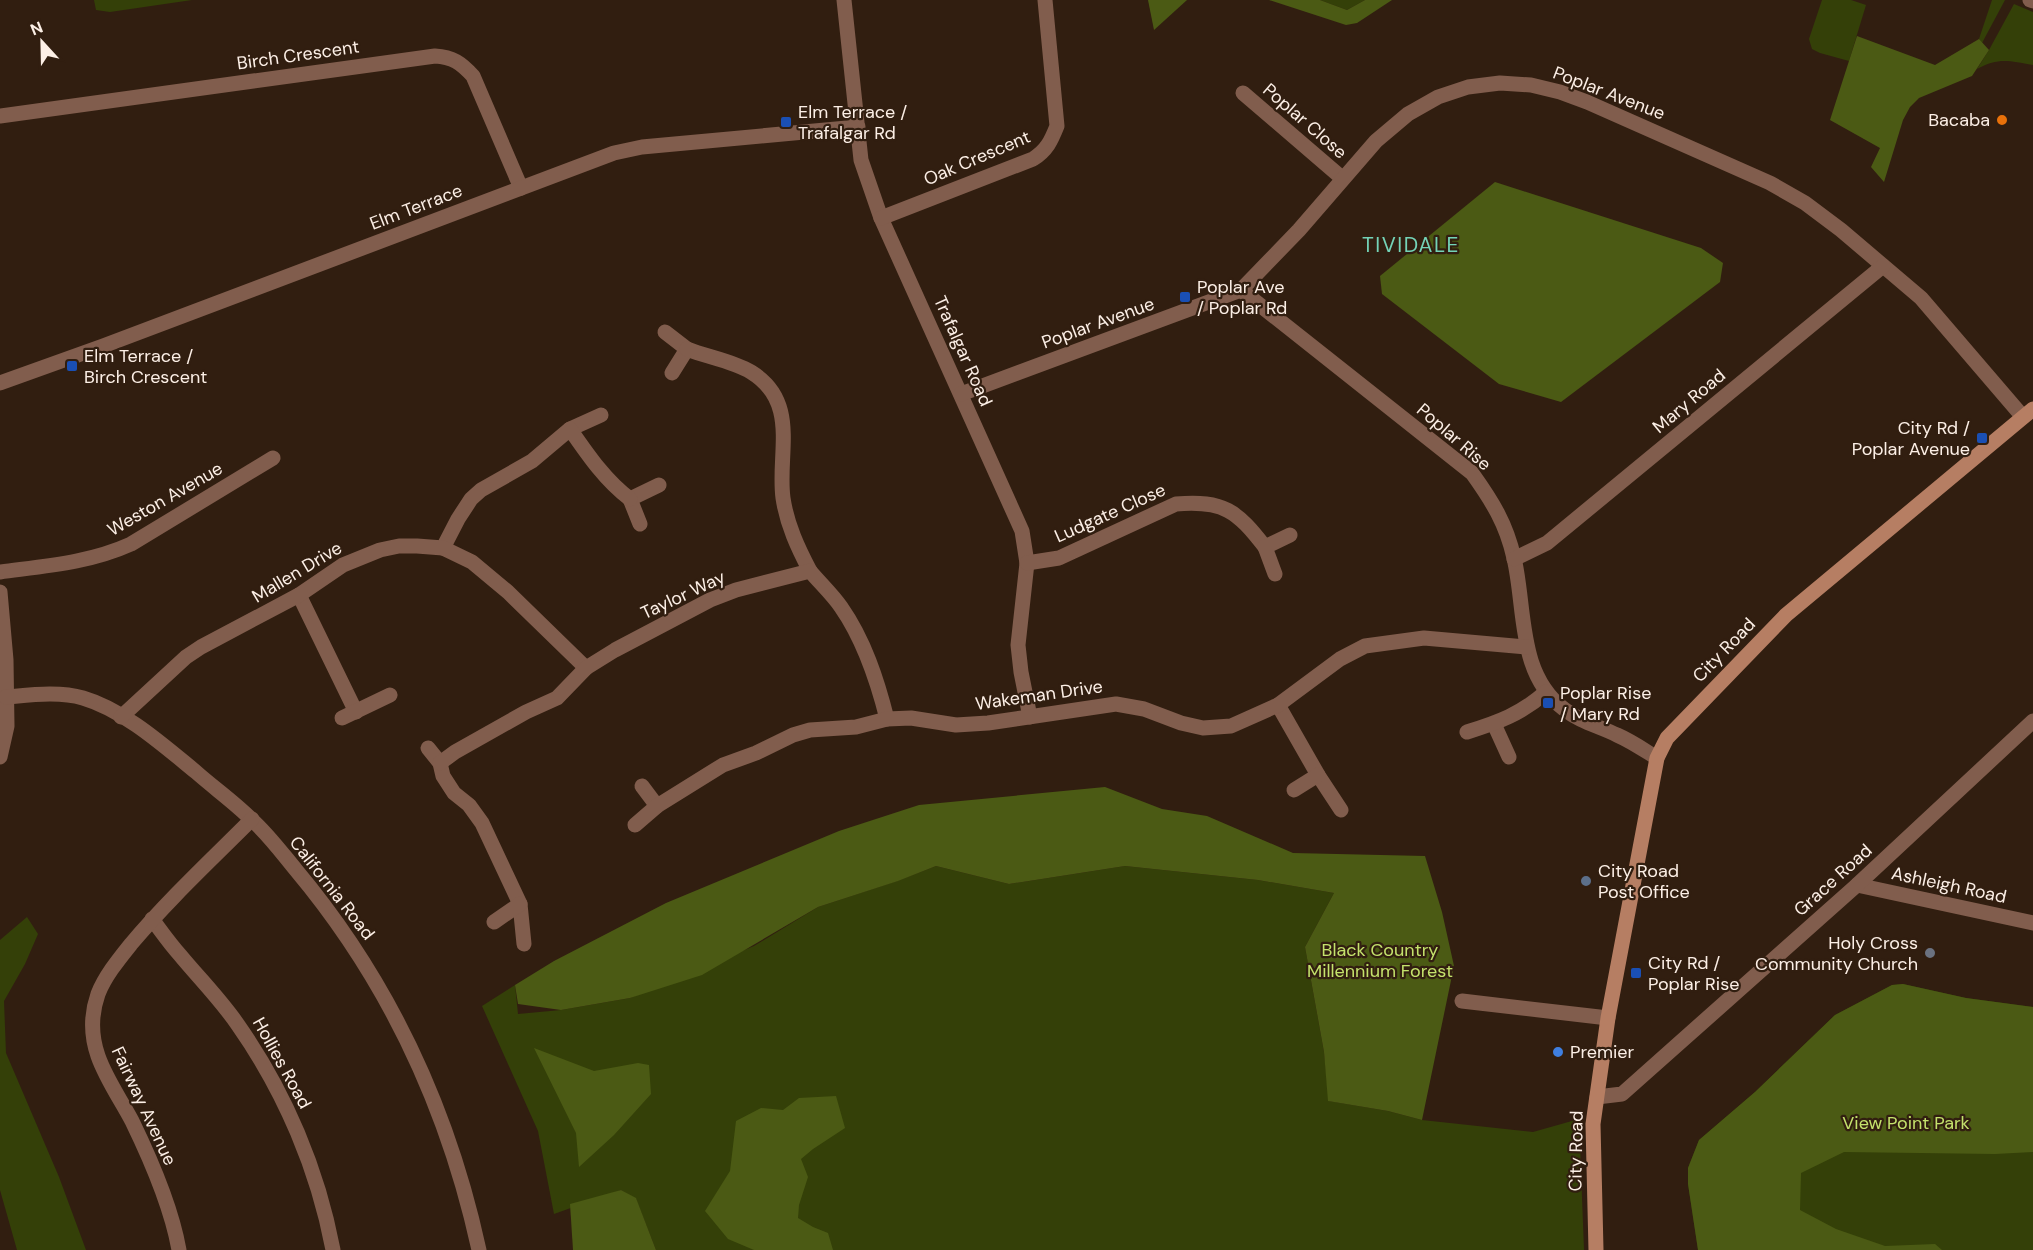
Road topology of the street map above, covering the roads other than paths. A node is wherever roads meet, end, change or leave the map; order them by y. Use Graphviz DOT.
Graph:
graph roads {
  1 [pos="844,0"];
  2 [pos="1045,0"];
  3 [pos="1243,93"];
  4 [pos="0,116"];
  5 [pos="858,127"];
  6 [pos="1342,178"];
  7 [pos="521,188"];
  8 [pos="881,218"];
  9 [pos="1883,266"];
  10 [pos="1241,290"];
  11 [pos="665,332"];
  12 [pos="687,349"];
  13 [pos="672,373"];
  14 [pos="0,383"];
  15 [pos="961,394"];
  16 [pos="2028,413"];
  17 [pos="601,415"];
  18 [pos="570,429"];
  19 [pos="273,458"];
  20 [pos="659,486"];
  21 [pos="630,499"];
  22 [pos="640,524"];
  23 [pos="1290,535"];
  24 [pos="1265,547"];
  25 [pos="443,548"];
  26 [pos="1514,559"];
  27 [pos="1027,563"];
  28 [pos="810,571"];
  29 [pos="0,572"];
  30 [pos="1275,574"];
  31 [pos="0,592"];
  32 [pos="299,595"];
  33 [pos="2,618"];
  34 [pos="1527,647"];
  35 [pos="586,668"];
  36 [pos="1546,692"];
  37 [pos="390,695"];
  38 [pos="6,697"];
  39 [pos="1278,705"];
  40 [pos="122,717"];
  41 [pos="1030,717"];
  42 [pos="887,718"];
  43 [pos="2033,721"];
  44 [pos="1494,724"];
  45 [pos="1467,732"];
  46 [pos="428,748"];
  47 [pos="0,757"];
  48 [pos="1509,757"];
  49 [pos="1656,758"];
  50 [pos="440,764"];
  51 [pos="1318,775"];
  52 [pos="642,786"];
  53 [pos="1294,790"];
  54 [pos="657,806"];
  55 [pos="1341,810"];
  56 [pos="252,819"];
  57 [pos="635,825"];
  58 [pos="1857,885"];
  59 [pos="520,904"];
  60 [pos="152,919"];
  61 [pos="494,922"];
  62 [pos="2033,923"];
  63 [pos="524,944"];
  64 [pos="1462,1001"];
  65 [pos="1608,1018"];
  66 [pos="1597,1097"];
  67 [pos="179,1250"];
  68 [pos="333,1250"];
  69 [pos="479,1250"];
  70 [pos="1596,1250"];
  1 -- 5 [label="street, Trafalgar Road"];
  2 -- 8 [label="street, Oak Crescent"];
  3 -- 6 [label="street, Poplar Close"];
  4 -- 7 [label="street, Birch Crescent"];
  5 -- 7 [label="street, Elm Terrace"];
  5 -- 8 [label="street, Trafalgar Road"];
  6 -- 9 [label="street, Poplar Avenue"];
  6 -- 10 [label="street, Poplar Avenue"];
  7 -- 14 [label="street, Elm Terrace"];
  8 -- 15 [label="street, Trafalgar Road"];
  9 -- 16 [label="street, Poplar Avenue"];
  9 -- 26 [label="street, Mary Road"];
  10 -- 15 [label="street, Poplar Avenue"];
  10 -- 26 [label="street, Poplar Rise"];
  11 -- 12 [label="street"];
  12 -- 13 [label="street"];
  12 -- 28 [label="street"];
  15 -- 27 [label="street, Trafalgar Road"];
  16 -- 49 [label="street, City Road"];
  17 -- 18 [label="street"];
  18 -- 21 [label="street"];
  18 -- 25 [label="street"];
  19 -- 29 [label="street, Weston Avenue"];
  20 -- 21 [label="street"];
  21 -- 22 [label="street"];
  23 -- 24 [label="street"];
  24 -- 27 [label="street, Ludgate Close"];
  24 -- 30 [label="street, Ludgate Close"];
  25 -- 32 [label="street, Mallen Drive"];
  25 -- 35 [label="street, Mallen Drive"];
  26 -- 34 [label="street, Poplar Rise"];
  27 -- 41 [label="street, Trafalgar Road"];
  28 -- 35 [label="street, Taylor Way"];
  28 -- 42 [label="street"];
  31 -- 33 [label="street"];
  32 -- 37 [label="street"];
  32 -- 40 [label="street, Mallen Drive"];
  33 -- 38 [label="street"];
  34 -- 36 [label="street, Poplar Rise"];
  34 -- 39 [label="street, Wakeman Drive"];
  35 -- 50 [label="street, Taylor Way"];
  36 -- 44 [label="street"];
  36 -- 49 [label="street, Poplar Rise"];
  38 -- 40 [label="street, California Road"];
  38 -- 47 [label="street"];
  39 -- 41 [label="street, Wakeman Drive"];
  39 -- 51 [label="street"];
  40 -- 56 [label="street, California Road"];
  41 -- 42 [label="street, Wakeman Drive"];
  42 -- 54 [label="street, Wakeman Drive"];
  43 -- 58 [label="street, Grace Road"];
  44 -- 45 [label="street"];
  44 -- 48 [label="street"];
  46 -- 50 [label="street"];
  49 -- 65 [label="street, City Road"];
  50 -- 59 [label="street"];
  51 -- 53 [label="street"];
  51 -- 55 [label="street"];
  52 -- 54 [label="street"];
  54 -- 57 [label="street, Wakeman Drive"];
  56 -- 60 [label="street, Fairway Avenue"];
  56 -- 69 [label="street, California Road"];
  58 -- 62 [label="street, Ashleigh Road"];
  58 -- 66 [label="street, Grace Road"];
  59 -- 61 [label="street"];
  59 -- 63 [label="street"];
  60 -- 67 [label="street, Fairway Avenue"];
  60 -- 68 [label="street, Hollies Road"];
  64 -- 65 [label="street"];
  65 -- 66 [label="street, City Road"];
  66 -- 70 [label="street, City Road"];
}
